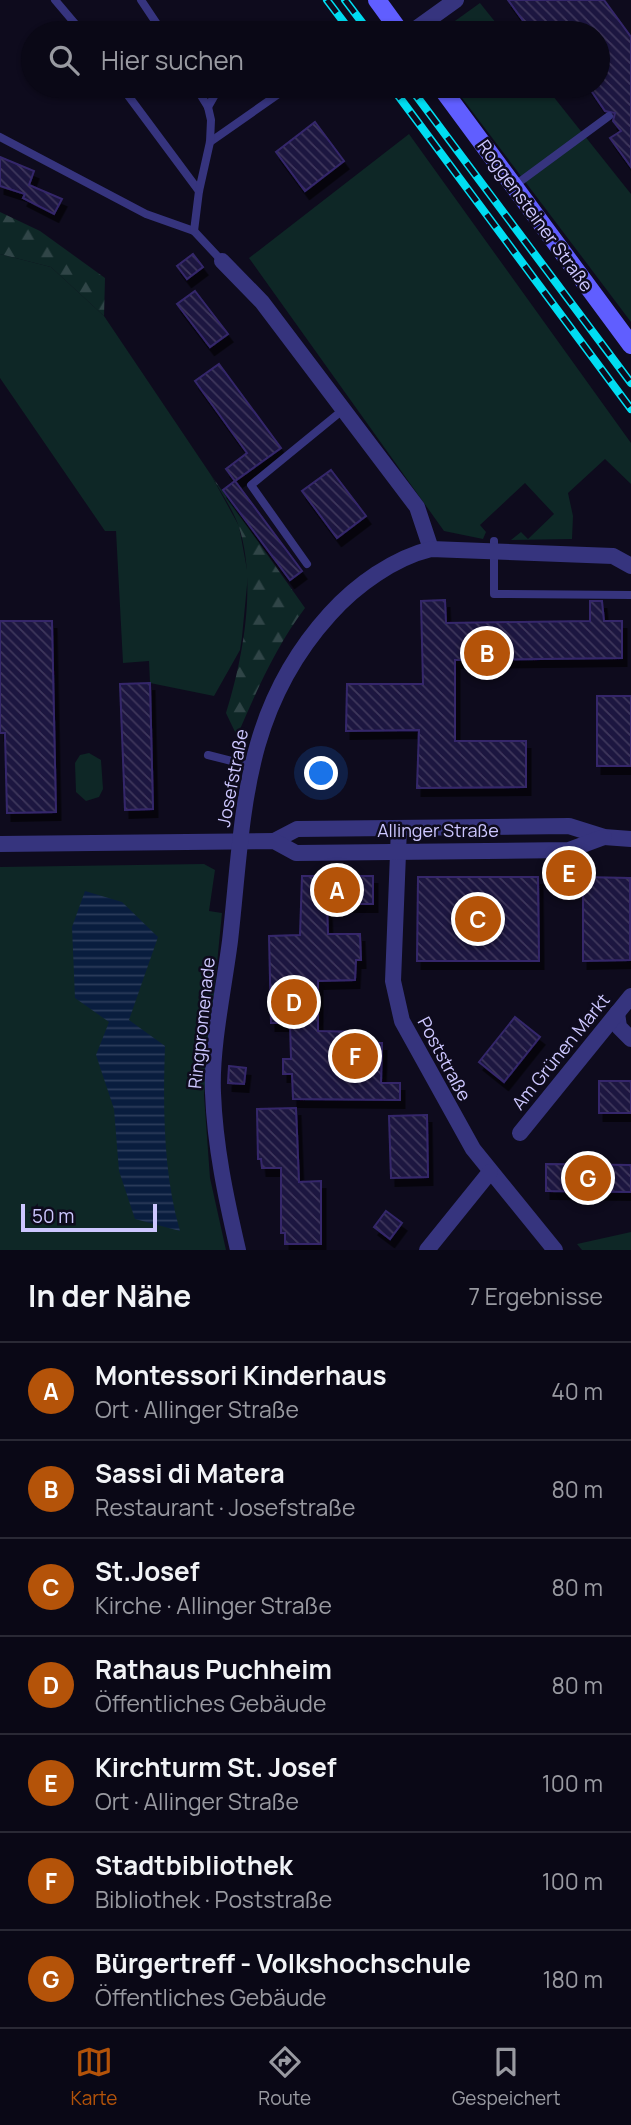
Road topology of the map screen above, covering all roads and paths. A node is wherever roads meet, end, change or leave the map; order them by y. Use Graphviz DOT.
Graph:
graph roads {
  1 [pos="55,0"];
  2 [pos="377,0"];
  3 [pos="456,0"];
  4 [pos="144,2"];
  5 [pos="73,21"];
  6 [pos="156,21"];
  7 [pos="392,21"];
  8 [pos="427,21"];
  9 [pos="130,98"];
  10 [pos="202,98"];
  11 [pos="213,98"];
  12 [pos="273,98"];
  13 [pos="449,98"];
  14 [pos="208,107"];
  15 [pos="609,116"];
  16 [pos="0,136"];
  17 [pos="210,142"];
  18 [pos="514,186"];
  19 [pos="199,191"];
  20 [pos="194,232"];
  21 [pos="222,261"];
  22 [pos="631,345"];
  23 [pos="345,408"];
  24 [pos="494,546"];
  25 [pos="432,549"];
  26 [pos="307,564"];
  27 [pos="631,566"];
  28 [pos="631,595"];
  29 [pos="208,755"];
  30 [pos="251,766"];
  31 [pos="398,828"];
  32 [pos="604,837"];
  33 [pos="631,839"];
  34 [pos="240,840"];
  35 [pos="274,841"];
  36 [pos="0,845"];
  37 [pos="398,850"];
  38 [pos="631,996"];
  39 [pos="617,1013"];
  40 [pos="631,1038"];
  41 [pos="520,1133"];
  42 [pos="490,1172"];
  43 [pos="238,1250"];
  44 [pos="427,1250"];
  45 [pos="555,1250"];
  1 -- 5 [label="lane"];
  2 -- 7 [label="street"];
  3 -- 8 [label="street"];
  4 -- 6 [label="lane"];
  9 -- 19 [label="lane"];
  10 -- 14 [label="lane"];
  11 -- 14 [label="lane"];
  12 -- 17 [label="lane"];
  13 -- 18 [label="street, Roggensteiner Straße"];
  14 -- 17 [label="lane"];
  15 -- 18 [label="lane"];
  16 -- 20 [label="lane"];
  17 -- 19 [label="lane"];
  18 -- 22 [label="street, Roggensteiner Straße"];
  19 -- 20 [label="lane"];
  20 -- 21 [label="lane"];
  21 -- 23 [label="street"];
  23 -- 25 [label="street"];
  23 -- 26 [label="lane"];
  24 -- 25 [label="street, Josefstraße"];
  24 -- 27 [label="street, Josefstraße"];
  24 -- 28 [label="lane"];
  25 -- 30 [label="street, Josefstraße"];
  29 -- 30 [label="lane"];
  30 -- 34 [label="street, Josefstraße"];
  31 -- 32 [label="street, Allinger Straße"];
  31 -- 35 [label="street, Allinger Straße"];
  31 -- 37 [label="street, Poststraße"];
  32 -- 33 [label="street, Allinger Straße"];
  32 -- 37 [label="street, Allinger Straße"];
  34 -- 35 [label="street, Allinger Straße"];
  34 -- 36 [label="street, Allinger Straße"];
  34 -- 43 [label="street, Ringpromenade"];
  35 -- 37 [label="street, Allinger Straße"];
  37 -- 42 [label="street, Poststraße"];
  38 -- 39 [label="street, Am Grünen Markt"];
  39 -- 40 [label="street"];
  39 -- 41 [label="street, Am Grünen Markt"];
  42 -- 44 [label="street"];
  42 -- 45 [label="street, Poststraße"];
}
